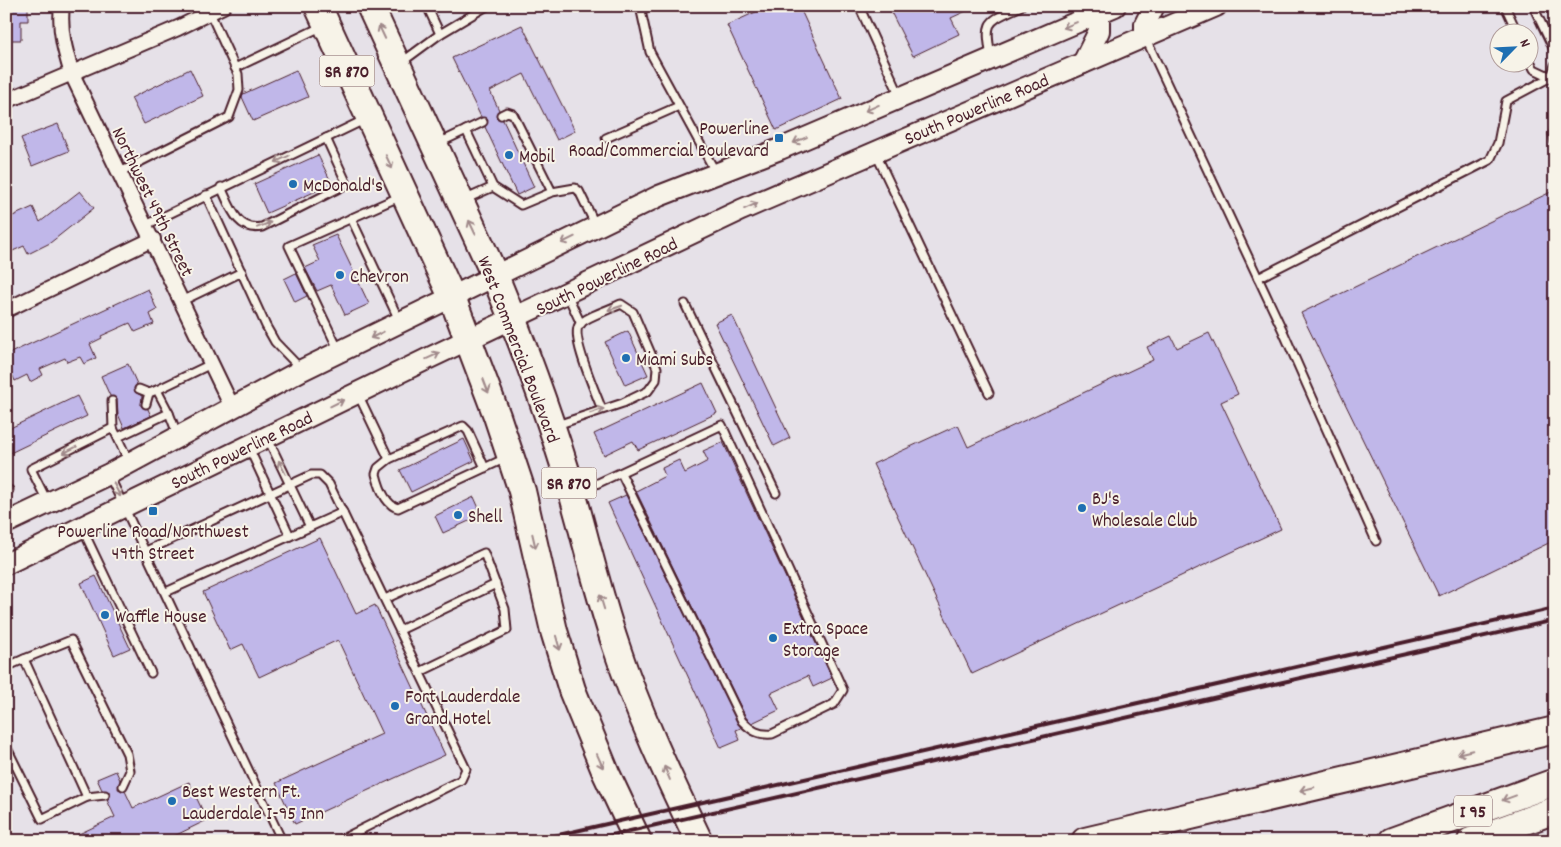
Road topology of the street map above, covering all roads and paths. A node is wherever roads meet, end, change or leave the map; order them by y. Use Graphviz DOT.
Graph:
graph roads {
  1 [pos="62,6"];
  2 [pos="223,6"];
  3 [pos="370,6"];
  4 [pos="427,6"];
  5 [pos="487,6"];
  6 [pos="647,6"];
  7 [pos="860,6"];
  8 [pos="1021,6"];
  9 [pos="1154,6"];
  10 [pos="1216,6"];
  11 [pos="1505,6"];
  12 [pos="1533,6"];
  13 [pos="1104,8"];
  14 [pos="210,13"];
  15 [pos="322,15"];
  16 [pos="1512,22"];
  17 [pos="440,34"];
  18 [pos="1146,37"];
  19 [pos="1555,52"];
  20 [pos="991,58"];
  21 [pos="1083,63"];
  22 [pos="398,65"];
  23 [pos="1555,65"];
  24 [pos="235,68"];
  25 [pos="1538,71"];
  26 [pos="72,74"];
  27 [pos="1553,80"];
  28 [pos="900,96"];
  29 [pos="6,101"];
  30 [pos="679,106"];
  31 [pos="500,115"];
  32 [pos="369,118"];
  33 [pos="484,122"];
  34 [pos="466,130"];
  35 [pos="1555,130"];
  36 [pos="326,138"];
  37 [pos="606,138"];
  38 [pos="1555,143"];
  39 [pos="434,145"];
  40 [pos="874,151"];
  41 [pos="120,172"];
  42 [pos="717,174"];
  43 [pos="492,186"];
  44 [pos="221,188"];
  45 [pos="552,192"];
  46 [pos="404,194"];
  47 [pos="206,195"];
  48 [pos="460,202"];
  49 [pos="351,218"];
  50 [pos="146,225"];
  51 [pos="596,226"];
  52 [pos="153,239"];
  53 [pos="242,272"];
  54 [pos="495,276"];
  55 [pos="1258,278"];
  56 [pos="567,294"];
  57 [pos="452,297"];
  58 [pos="182,302"];
  59 [pos="685,304"];
  60 [pos="6,310"];
  61 [pos="513,320"];
  62 [pos="400,323"];
  63 [pos="581,324"];
  64 [pos="468,341"];
  65 [pos="340,353"];
  66 [pos="211,364"];
  67 [pos="302,370"];
  68 [pos="139,389"];
  69 [pos="157,390"];
  70 [pos="149,393"];
  71 [pos="358,393"];
  72 [pos="989,393"];
  73 [pos="112,401"];
  74 [pos="146,404"];
  75 [pos="232,407"];
  76 [pos="602,410"];
  77 [pos="168,413"];
  78 [pos="115,422"];
  79 [pos="552,427"];
  80 [pos="178,436"];
  81 [pos="267,436"];
  82 [pos="118,438"];
  83 [pos="248,446"];
  84 [pos="511,456"];
  85 [pos="389,459"];
  86 [pos="130,463"];
  87 [pos="485,468"];
  88 [pos="621,473"];
  89 [pos="109,474"];
  90 [pos="291,485"];
  91 [pos="776,493"];
  92 [pos="270,494"];
  93 [pos="572,496"];
  94 [pos="48,503"];
  95 [pos="125,506"];
  96 [pos="343,512"];
  97 [pos="6,523"];
  98 [pos="82,527"];
  99 [pos="310,527"];
  100 [pos="290,536"];
  101 [pos="1376,541"];
  102 [pos="146,551"];
  103 [pos="6,564"];
  104 [pos="496,584"];
  105 [pos="166,592"];
  106 [pos="385,599"];
  107 [pos="400,630"];
  108 [pos="24,659"];
  109 [pos="6,667"];
  110 [pos="420,672"];
  111 [pos="151,673"];
  112 [pos="1555,730"];
  113 [pos="6,746"];
  114 [pos="1555,782"];
  115 [pos="123,786"];
  116 [pos="105,795"];
  117 [pos="87,797"];
  118 [pos="1555,810"];
  119 [pos="688,817"];
  120 [pos="282,841"];
  121 [pos="338,841"];
  122 [pos="638,841"];
  123 [pos="699,841"];
  124 [pos="716,841"];
  125 [pos="1085,841"];
  126 [pos="1392,841"];
  127 [pos="1471,841"];
  1 -- 26 [label="street, Northwest 49th Street"];
  2 -- 14 [label="street"];
  22 -- 3 [label="highway, West Commercial Boulevard / SR 870, one-way"];
  4 -- 17 [label="lane"];
  5 -- 17 [label="lane"];
  6 -- 30 [label="lane"];
  7 -- 28 [label="lane"];
  8 -- 20 [label="lane"];
  9 -- 18 [label="main road"];
  10 -- 18 [label="main road, South Powerline Road"];
  11 -- 16 [label="lane"];
  12 -- 19 [label="lane"];
  13 -- 20 [label="main road, South Powerline Road, one-way"];
  13 -- 21 [label="main road"];
  14 -- 24 [label="lane"];
  14 -- 26 [label="street"];
  15 -- 24 [label="lane"];
  15 -- 32 [label="highway, SR 870"];
  17 -- 22 [label="lane"];
  18 -- 21 [label="main road, South Powerline Road"];
  18 -- 55 [label="lane"];
  20 -- 28 [label="main road, South Powerline Road"];
  21 -- 40 [label="main road, South Powerline Road"];
  22 -- 39 [label="highway, West Commercial Boulevard / SR 870"];
  23 -- 27 [label="lane"];
  24 -- 41 [label="lane"];
  25 -- 27 [label="lane"];
  26 -- 29 [label="street"];
  26 -- 41 [label="street, Northwest 49th Street"];
  27 -- 55 [label="lane"];
  28 -- 42 [label="main road, South Powerline Road, one-way"];
  30 -- 37 [label="lane"];
  30 -- 42 [label="lane"];
  31 -- 45 [label="lane"];
  32 -- 36 [label="lane"];
  32 -- 46 [label="highway, SR 870, one-way"];
  33 -- 34 [label="lane"];
  34 -- 39 [label="lane"];
  34 -- 43 [label="lane"];
  35 -- 38 [label="lane"];
  36 -- 44 [label="lane, one-way"];
  44 -- 36 [label="lane, one-way"];
  39 -- 48 [label="highway, West Commercial Boulevard / SR 870"];
  56 -- 40 [label="main road, South Powerline Road, one-way"];
  40 -- 72 [label="lane"];
  41 -- 50 [label="street, Northwest 49th Street"];
  42 -- 51 [label="main road, South Powerline Road"];
  43 -- 45 [label="lane"];
  43 -- 48 [label="lane"];
  44 -- 47 [label="lane"];
  45 -- 51 [label="lane"];
  46 -- 49 [label="lane"];
  46 -- 57 [label="highway, SR 870"];
  47 -- 50 [label="lane"];
  47 -- 53 [label="lane"];
  54 -- 48 [label="highway, West Commercial Boulevard / SR 870, one-way"];
  49 -- 62 [label="lane"];
  49 -- 65 [label="lane"];
  50 -- 52 [label="street, Northwest 49th Street"];
  51 -- 54 [label="main road, South Powerline Road, one-way"];
  52 -- 58 [label="street, Northwest 49th Street"];
  52 -- 60 [label="street"];
  53 -- 58 [label="lane"];
  53 -- 67 [label="lane"];
  54 -- 57 [label="main road, South Powerline Road"];
  54 -- 61 [label="highway, West Commercial Boulevard / SR 870"];
  55 -- 101 [label="lane"];
  56 -- 61 [label="main road, South Powerline Road"];
  56 -- 63 [label="lane"];
  57 -- 62 [label="main road, South Powerline Road"];
  57 -- 64 [label="highway, SR 870"];
  58 -- 66 [label="street, Northwest 49th Street"];
  59 -- 91 [label="lane"];
  61 -- 64 [label="main road, South Powerline Road"];
  61 -- 79 [label="highway, West Commercial Boulevard / SR 870"];
  62 -- 65 [label="main road, South Powerline Road, one-way"];
  63 -- 76 [label="lane"];
  76 -- 63 [label="lane, one-way"];
  71 -- 64 [label="main road, South Powerline Road, one-way"];
  64 -- 84 [label="highway, SR 870, one-way"];
  65 -- 67 [label="main road, South Powerline Road"];
  66 -- 69 [label="lane"];
  66 -- 75 [label="street, Northwest 49th Street"];
  67 -- 75 [label="main road, South Powerline Road"];
  68 -- 70 [label="lane"];
  69 -- 70 [label="lane"];
  69 -- 77 [label="lane"];
  70 -- 74 [label="lane"];
  81 -- 71 [label="main road, South Powerline Road, one-way"];
  71 -- 85 [label="lane"];
  73 -- 78 [label="lane"];
  75 -- 80 [label="main road, South Powerline Road"];
  79 -- 76 [label="lane, one-way"];
  77 -- 80 [label="lane"];
  77 -- 82 [label="lane"];
  78 -- 82 [label="lane"];
  78 -- 94 [label="lane, one-way"];
  79 -- 93 [label="highway, West Commercial Boulevard / SR 870"];
  80 -- 86 [label="main road, South Powerline Road"];
  81 -- 83 [label="main road, South Powerline Road"];
  90 -- 81 [label="lane, one-way"];
  82 -- 86 [label="lane"];
  83 -- 92 [label="lane"];
  83 -- 95 [label="main road, South Powerline Road"];
  84 -- 87 [label="lane"];
  84 -- 122 [label="highway, SR 870, one-way"];
  85 -- 87 [label="lane"];
  85 -- 87 [label="lane"];
  86 -- 89 [label="main road, South Powerline Road"];
  88 -- 88 [label="lane"];
  88 -- 93 [label="lane"];
  89 -- 94 [label="main road, South Powerline Road"];
  89 -- 95 [label="lane, one-way"];
  90 -- 92 [label="lane"];
  90 -- 96 [label="lane"];
  90 -- 99 [label="lane"];
  92 -- 100 [label="lane"];
  92 -- 102 [label="lane"];
  119 -- 93 [label="highway, West Commercial Boulevard / SR 870, one-way"];
  94 -- 97 [label="main road, South Powerline Road"];
  95 -- 98 [label="main road, South Powerline Road"];
  95 -- 102 [label="lane"];
  96 -- 99 [label="lane"];
  96 -- 106 [label="lane"];
  98 -- 103 [label="main road, South Powerline Road"];
  98 -- 111 [label="lane"];
  99 -- 100 [label="lane"];
  100 -- 105 [label="lane"];
  102 -- 105 [label="lane"];
  104 -- 106 [label="lane"];
  104 -- 107 [label="lane"];
  104 -- 110 [label="lane"];
  105 -- 120 [label="lane"];
  106 -- 107 [label="lane"];
  107 -- 110 [label="lane"];
  108 -- 109 [label="lane"];
  108 -- 115 [label="lane"];
  108 -- 117 [label="lane"];
  110 -- 121 [label="lane"];
  112 -- 125 [label="highway, one-way"];
  113 -- 117 [label="lane"];
  114 -- 126 [label="highway, I 95, one-way"];
  116 -- 117 [label="lane"];
  118 -- 127 [label="highway"];
  119 -- 123 [label="highway, West Commercial Boulevard / SR 870"];
  119 -- 124 [label="highway"];
}
